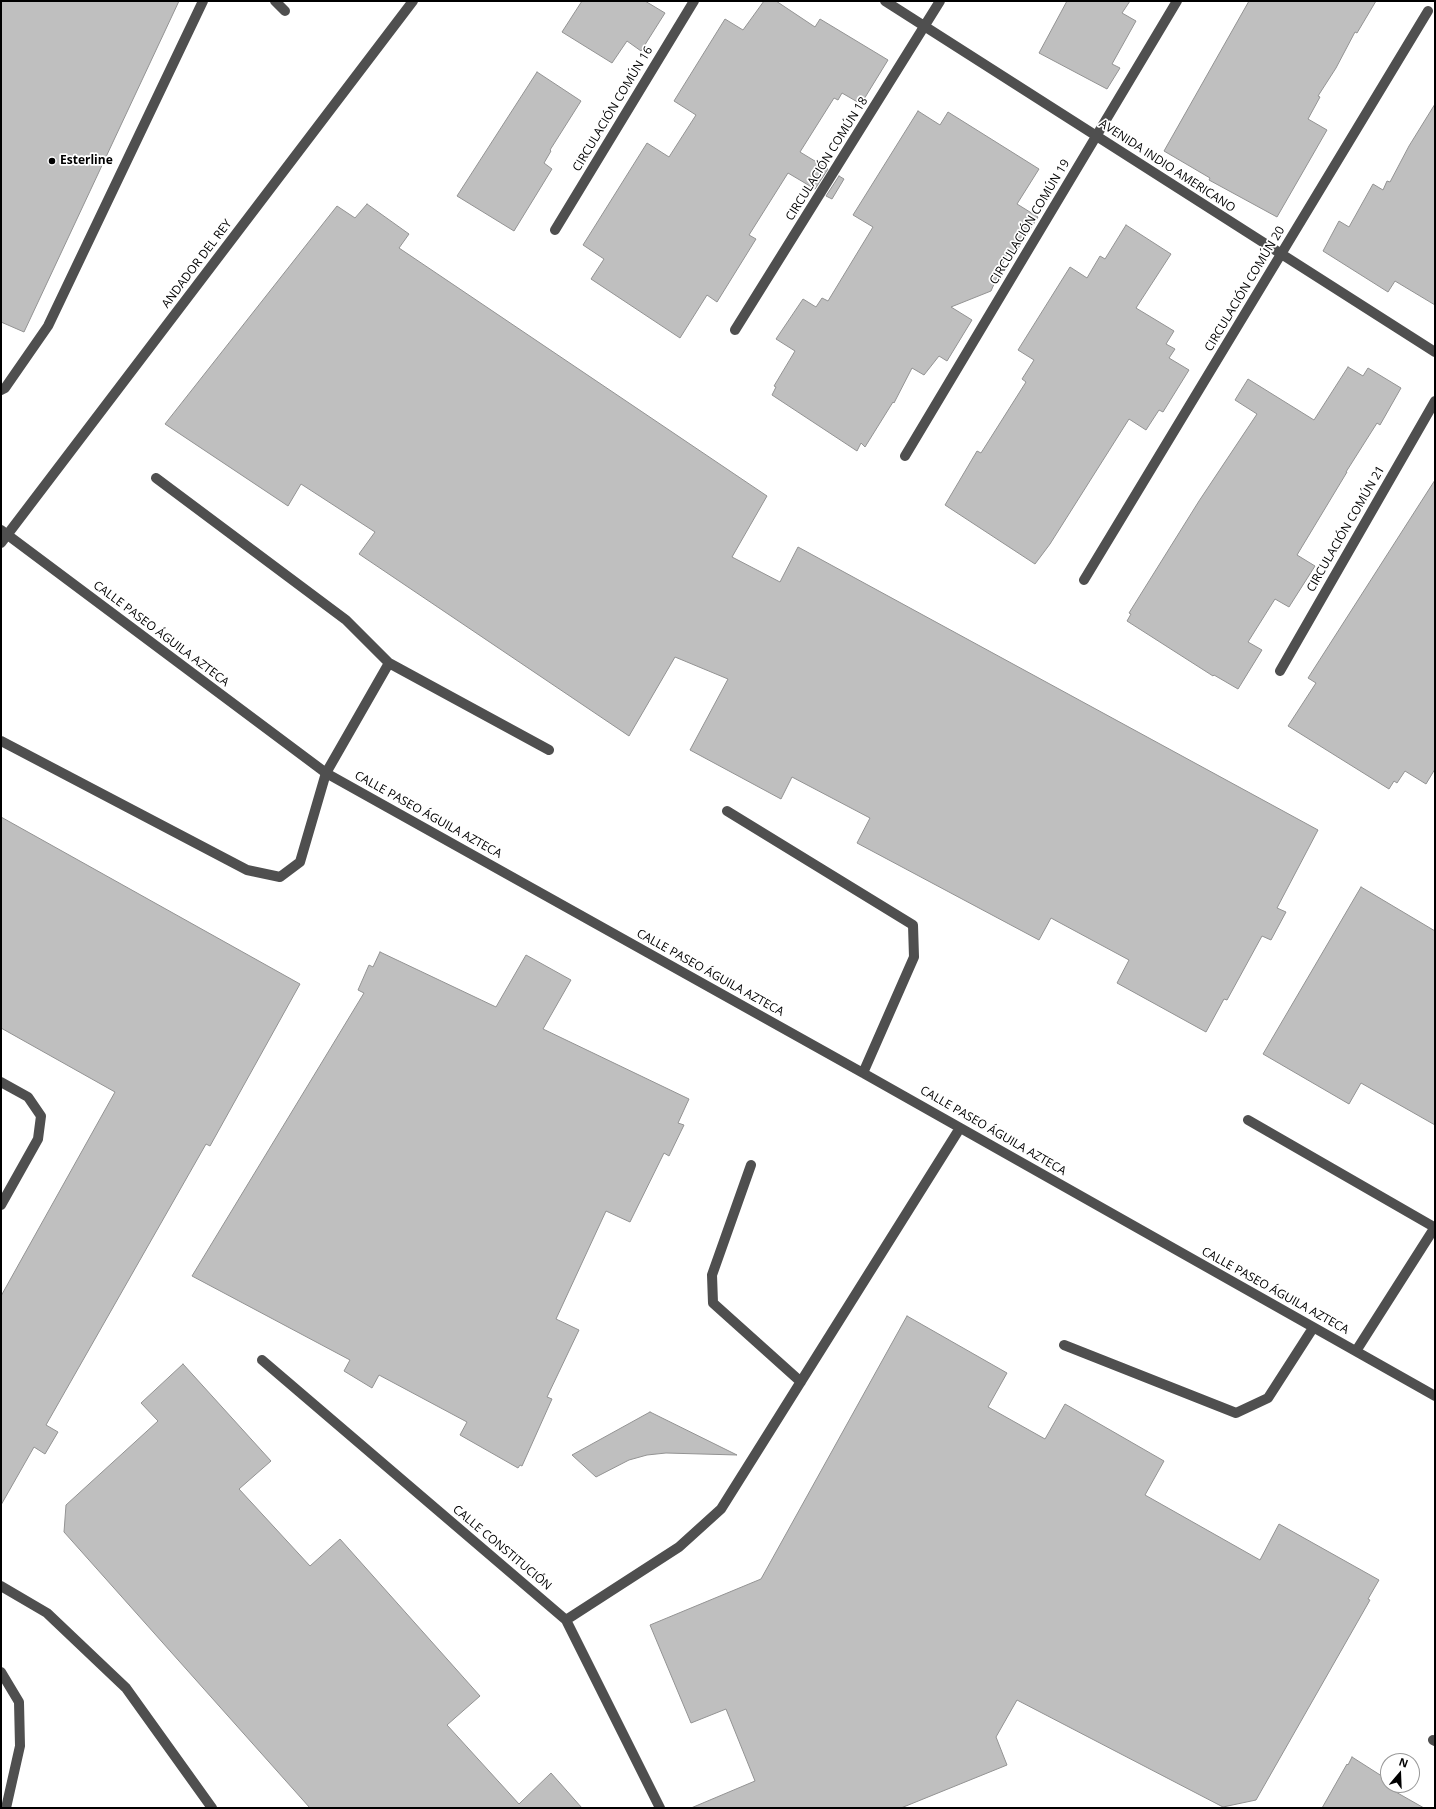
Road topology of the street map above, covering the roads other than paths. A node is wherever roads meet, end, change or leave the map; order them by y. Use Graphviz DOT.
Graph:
graph roads {
  1 [pos="203,1"];
  2 [pos="275,1"];
  3 [pos="413,1"];
  4 [pos="694,1"];
  5 [pos="885,1"];
  6 [pos="940,1"];
  7 [pos="1177,1"];
  8 [pos="1428,10"];
  9 [pos="285,11"];
  10 [pos="924,26"];
  11 [pos="1096,136"];
  12 [pos="555,230"];
  13 [pos="1281,254"];
  14 [pos="735,330"];
  15 [pos="1435,352"];
  16 [pos="1,390"];
  17 [pos="1435,401"];
  18 [pos="905,456"];
  19 [pos="156,478"];
  20 [pos="3,536"];
  21 [pos="1084,580"];
  22 [pos="389,663"];
  23 [pos="1280,671"];
  24 [pos="1,741"];
  25 [pos="548,750"];
  26 [pos="326,773"];
  27 [pos="727,811"];
  28 [pos="863,1073"];
  29 [pos="1,1082"];
  30 [pos="1248,1120"];
  31 [pos="960,1128"];
  32 [pos="751,1165"];
  33 [pos="1,1205"];
  34 [pos="1435,1227"];
  35 [pos="1313,1328"];
  36 [pos="1064,1345"];
  37 [pos="1356,1351"];
  38 [pos="262,1360"];
  39 [pos="801,1382"];
  40 [pos="1435,1396"];
  41 [pos="1,1586"];
  42 [pos="566,1620"];
  43 [pos="1,1672"];
  44 [pos="6,1808"];
  45 [pos="212,1808"];
  46 [pos="660,1808"];
  1 -- 16 [label="street"];
  2 -- 9 [label="street"];
  3 -- 20 [label="street, ANDADOR DEL REY"];
  4 -- 12 [label="street, CIRCULACIÓN COMÚN 16"];
  5 -- 10 [label="street, AVENIDA INDIO AMERICANO"];
  6 -- 10 [label="street, CIRCULACIÓN COMÚN 18"];
  7 -- 11 [label="street, CIRCULACIÓN COMÚN 19"];
  8 -- 13 [label="street, CIRCULACIÓN COMÚN 20"];
  10 -- 11 [label="street, AVENIDA INDIO AMERICANO"];
  10 -- 14 [label="street, CIRCULACIÓN COMÚN 18"];
  11 -- 13 [label="street, AVENIDA INDIO AMERICANO"];
  11 -- 18 [label="street, CIRCULACIÓN COMÚN 19"];
  13 -- 15 [label="street, AVENIDA INDIO AMERICANO"];
  13 -- 21 [label="street, CIRCULACIÓN COMÚN 20"];
  17 -- 23 [label="street, CIRCULACIÓN COMÚN 21"];
  19 -- 22 [label="street"];
  20 -- 26 [label="street, CALLE PASEO ÁGUILA AZTECA"];
  22 -- 25 [label="street"];
  22 -- 26 [label="street"];
  24 -- 26 [label="street"];
  26 -- 28 [label="street, CALLE PASEO ÁGUILA AZTECA"];
  27 -- 28 [label="street"];
  28 -- 31 [label="street, CALLE PASEO ÁGUILA AZTECA"];
  29 -- 33 [label="street"];
  30 -- 34 [label="street"];
  31 -- 35 [label="street, CALLE PASEO ÁGUILA AZTECA"];
  31 -- 39 [label="street"];
  32 -- 39 [label="street"];
  34 -- 37 [label="street"];
  35 -- 36 [label="street"];
  35 -- 37 [label="street, CALLE PASEO ÁGUILA AZTECA"];
  37 -- 40 [label="street, CALLE PASEO ÁGUILA AZTECA"];
  38 -- 42 [label="street, CALLE CONSTITUCIÓN"];
  39 -- 42 [label="street"];
  41 -- 45 [label="street"];
  42 -- 46 [label="street, CALLE CONSTITUCIÓN"];
  43 -- 44 [label="street"];
}
